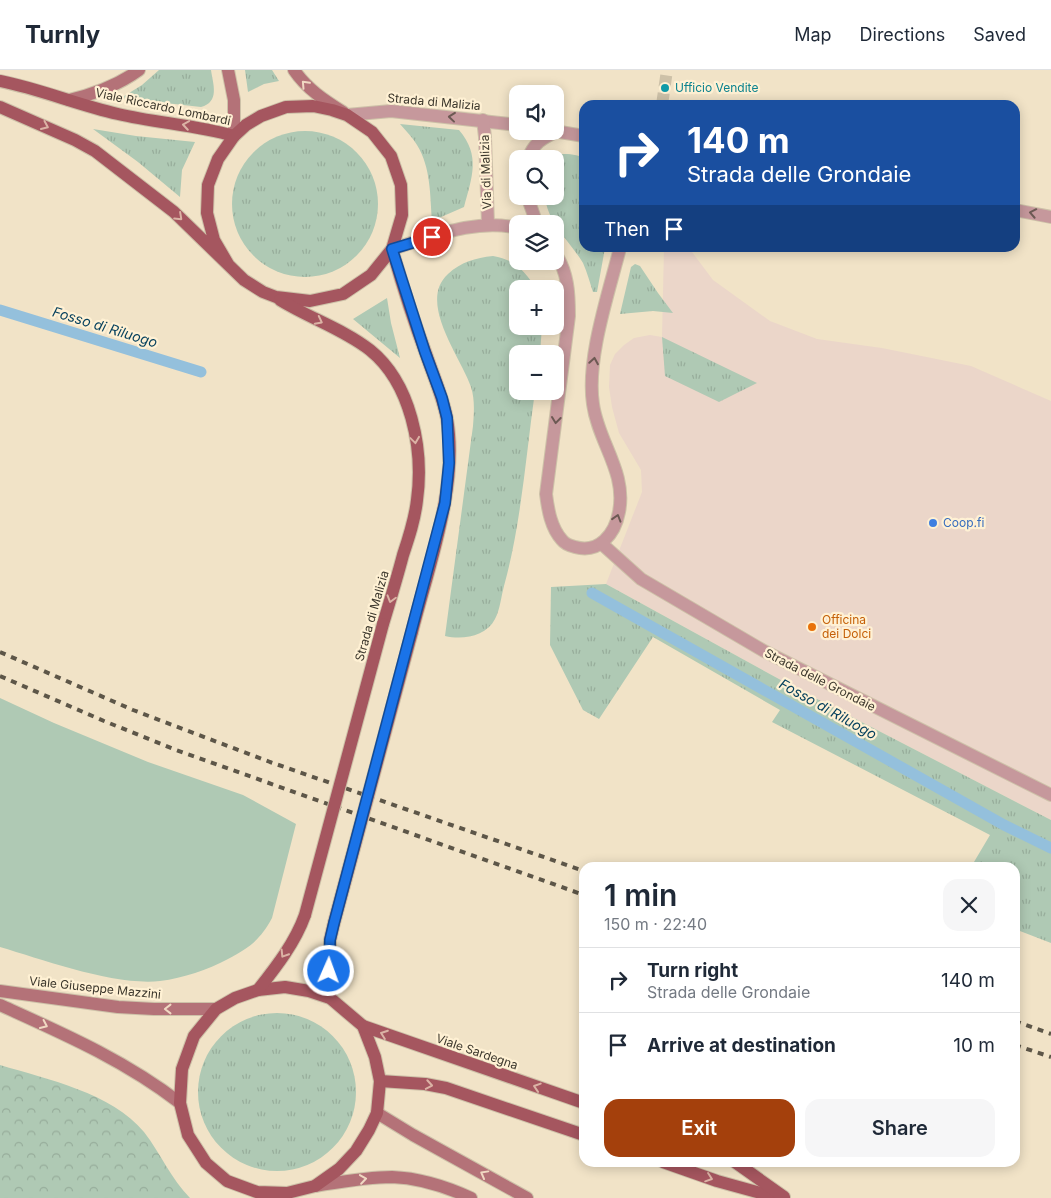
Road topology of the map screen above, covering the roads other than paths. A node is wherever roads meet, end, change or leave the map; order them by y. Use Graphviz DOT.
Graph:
graph roads {
  1 [pos="139,70"];
  2 [pos="228,70"];
  3 [pos="294,70"];
  4 [pos="0,82"];
  5 [pos="69,100"];
  6 [pos="0,107"];
  7 [pos="347,115"];
  8 [pos="482,120"];
  9 [pos="509,124"];
  10 [pos="564,133"];
  11 [pos="579,135"];
  12 [pos="234,136"];
  13 [pos="540,140"];
  14 [pos="532,150"];
  15 [pos="1020,211"];
  16 [pos="1051,217"];
  17 [pos="488,224"];
  18 [pos="509,227"];
  19 [pos="392,249"];
  20 [pos="619,252"];
  21 [pos="228,264"];
  22 [pos="564,270"];
  23 [pos="276,297"];
  24 [pos="602,544"];
  25 [pos="1051,795"];
  26 [pos="258,990"];
  27 [pos="0,991"];
  28 [pos="330,998"];
  29 [pos="0,1005"];
  30 [pos="216,1009"];
  31 [pos="362,1026"];
  32 [pos="380,1081"];
  33 [pos="579,1101"];
  34 [pos="180,1103"];
  35 [pos="376,1113"];
  36 [pos="579,1133"];
  37 [pos="677,1167"];
  38 [pos="742,1167"];
  39 [pos="315,1186"];
  40 [pos="471,1198"];
  41 [pos="527,1198"];
  42 [pos="779,1198"];
  43 [pos="786,1198"];
  1 -- 5 [label="main road"];
  2 -- 12 [label="main road"];
  7 -- 3 [label="main road, one-way"];
  4 -- 5 [label="main road, Viale Riccardo Lombardi"];
  12 -- 5 [label="main road, Viale Riccardo Lombardi, one-way"];
  6 -- 21 [label="main road, Viale Riccardo Lombardi, one-way"];
  8 -- 7 [label="street, Strada di Malizia, one-way"];
  7 -- 12 [label="main road, Viale Riccardo Lombardi"];
  7 -- 19 [label="main road, Viale Riccardo Lombardi"];
  8 -- 9 [label="street, Strada di Malizia"];
  8 -- 17 [label="street, Via di Malizia"];
  10 -- 11 [label="street"];
  12 -- 21 [label="main road, Viale Riccardo Lombardi"];
  13 -- 14 [label="street"];
  16 -- 15 [label="street, one-way"];
  17 -- 18 [label="street"];
  17 -- 19 [label="street"];
  19 -- 23 [label="main road, Viale Riccardo Lombardi"];
  19 -- 28 [label="main road, bridge"];
  24 -- 20 [label="street, one-way"];
  21 -- 23 [label="main road, Viale Riccardo Lombardi"];
  22 -- 24 [label="street, one-way"];
  23 -- 26 [label="main road, Strada di Malizia, one-way, bridge"];
  24 -- 25 [label="street, Strada delle Grondaie"];
  26 -- 28 [label="main road, Viale Giuseppe Mazzini"];
  26 -- 30 [label="main road, Viale Giuseppe Mazzini"];
  30 -- 27 [label="main road, Viale Giuseppe Mazzini, one-way"];
  28 -- 31 [label="main road, Viale Giuseppe Mazzini"];
  29 -- 34 [label="main road, one-way"];
  30 -- 34 [label="main road, Viale Giuseppe Mazzini"];
  31 -- 32 [label="main road, Viale Giuseppe Mazzini"];
  33 -- 31 [label="main road, Viale Sardegna, one-way"];
  32 -- 35 [label="main road, Viale Giuseppe Mazzini"];
  32 -- 36 [label="main road, one-way"];
  34 -- 39 [label="main road, Viale Giuseppe Mazzini"];
  35 -- 39 [label="main road, Viale Giuseppe Mazzini"];
  41 -- 35 [label="main road, one-way"];
  37 -- 42 [label="main road, one-way"];
  38 -- 43 [label="main road"];
  39 -- 40 [label="main road, Viale Giuseppe Mazzini, one-way"];
}
